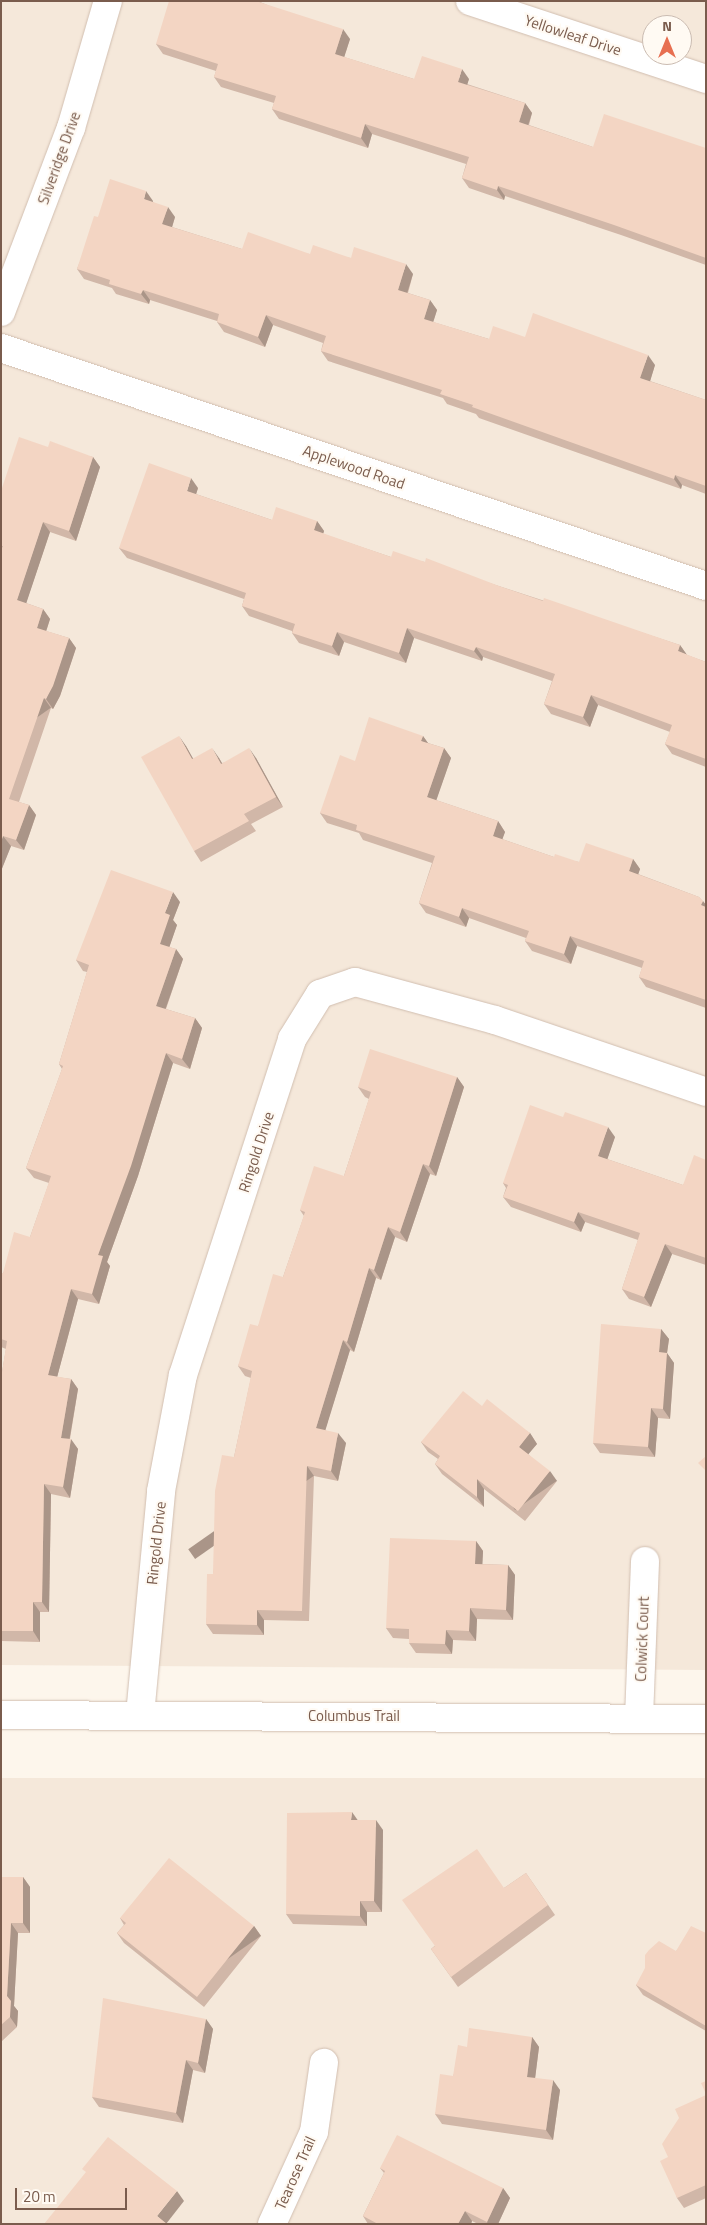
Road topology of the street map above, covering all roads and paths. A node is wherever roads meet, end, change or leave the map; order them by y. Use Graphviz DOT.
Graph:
graph roads {
  1 [pos="108,1"];
  2 [pos="470,1"];
  3 [pos="706,79"];
  4 [pos="1,312"];
  5 [pos="1,348"];
  6 [pos="706,586"];
  7 [pos="706,1092"];
  8 [pos="645,1561"];
  9 [pos="1,1715"];
  10 [pos="140,1715"];
  11 [pos="639,1718"];
  12 [pos="706,1719"];
  13 [pos="324,2063"];
  14 [pos="272,2224"];
  1 -- 4 [label="street, Silveridge Drive"];
  2 -- 3 [label="street, Yellowleaf Drive"];
  5 -- 6 [label="street, Applewood Road"];
  7 -- 10 [label="street, Ringold Drive"];
  8 -- 11 [label="street, Colwick Court"];
  9 -- 10 [label="street, Columbus Trail"];
  10 -- 11 [label="street, Columbus Trail"];
  11 -- 12 [label="street, Columbus Trail"];
  13 -- 14 [label="street, Tearose Trail"];
}
